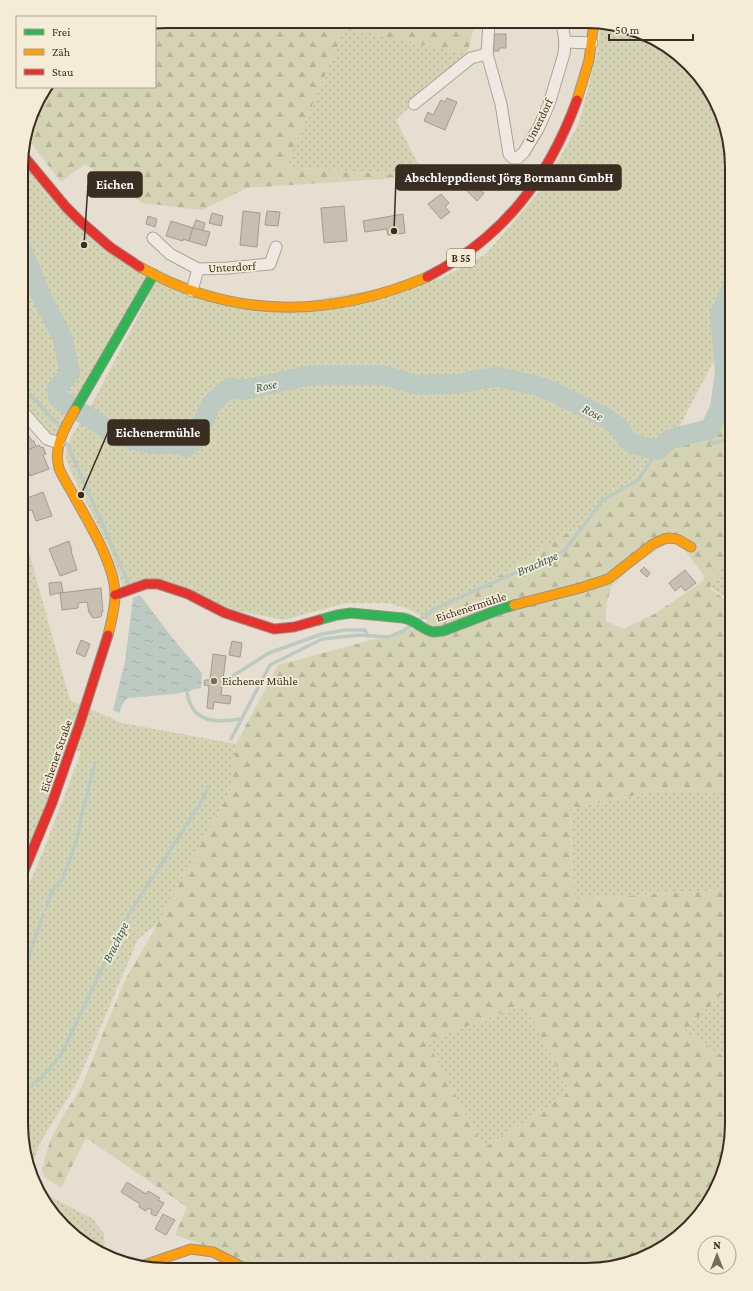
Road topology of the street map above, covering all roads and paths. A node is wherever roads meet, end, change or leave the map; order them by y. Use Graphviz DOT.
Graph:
graph roads {
  1 [pos="489,28"];
  2 [pos="563,28"];
  3 [pos="593,28"];
  4 [pos="565,42"];
  5 [pos="592,43"];
  6 [pos="487,54"];
  7 [pos="414,104"];
  8 [pos="28,161"];
  9 [pos="153,238"];
  10 [pos="276,247"];
  11 [pos="198,269"];
  12 [pos="154,274"];
  13 [pos="192,291"];
  14 [pos="28,417"];
  15 [pos="58,443"];
  16 [pos="691,547"];
  17 [pos="115,595"];
  18 [pos="28,861"];
  19 [pos="152,1262"];
  20 [pos="234,1263"];
  1 -- 6 [label="street, Unterdorf"];
  2 -- 4 [label="street, Unterdorf"];
  3 -- 5 [label="main road, B 55"];
  4 -- 5 [label="street"];
  4 -- 6 [label="street, Unterdorf"];
  5 -- 13 [label="main road, B 55"];
  6 -- 7 [label="street"];
  8 -- 12 [label="main road, B 55"];
  9 -- 11 [label="street, Unterdorf"];
  10 -- 11 [label="street, Unterdorf"];
  11 -- 13 [label="street, Unterdorf"];
  12 -- 13 [label="main road, B 55"];
  12 -- 15 [label="main road"];
  14 -- 15 [label="street"];
  15 -- 17 [label="main road"];
  16 -- 17 [label="main road, Eichenermühle"];
  17 -- 18 [label="main road, Eichener Straße"];
  19 -- 20 [label="main road"];
}
